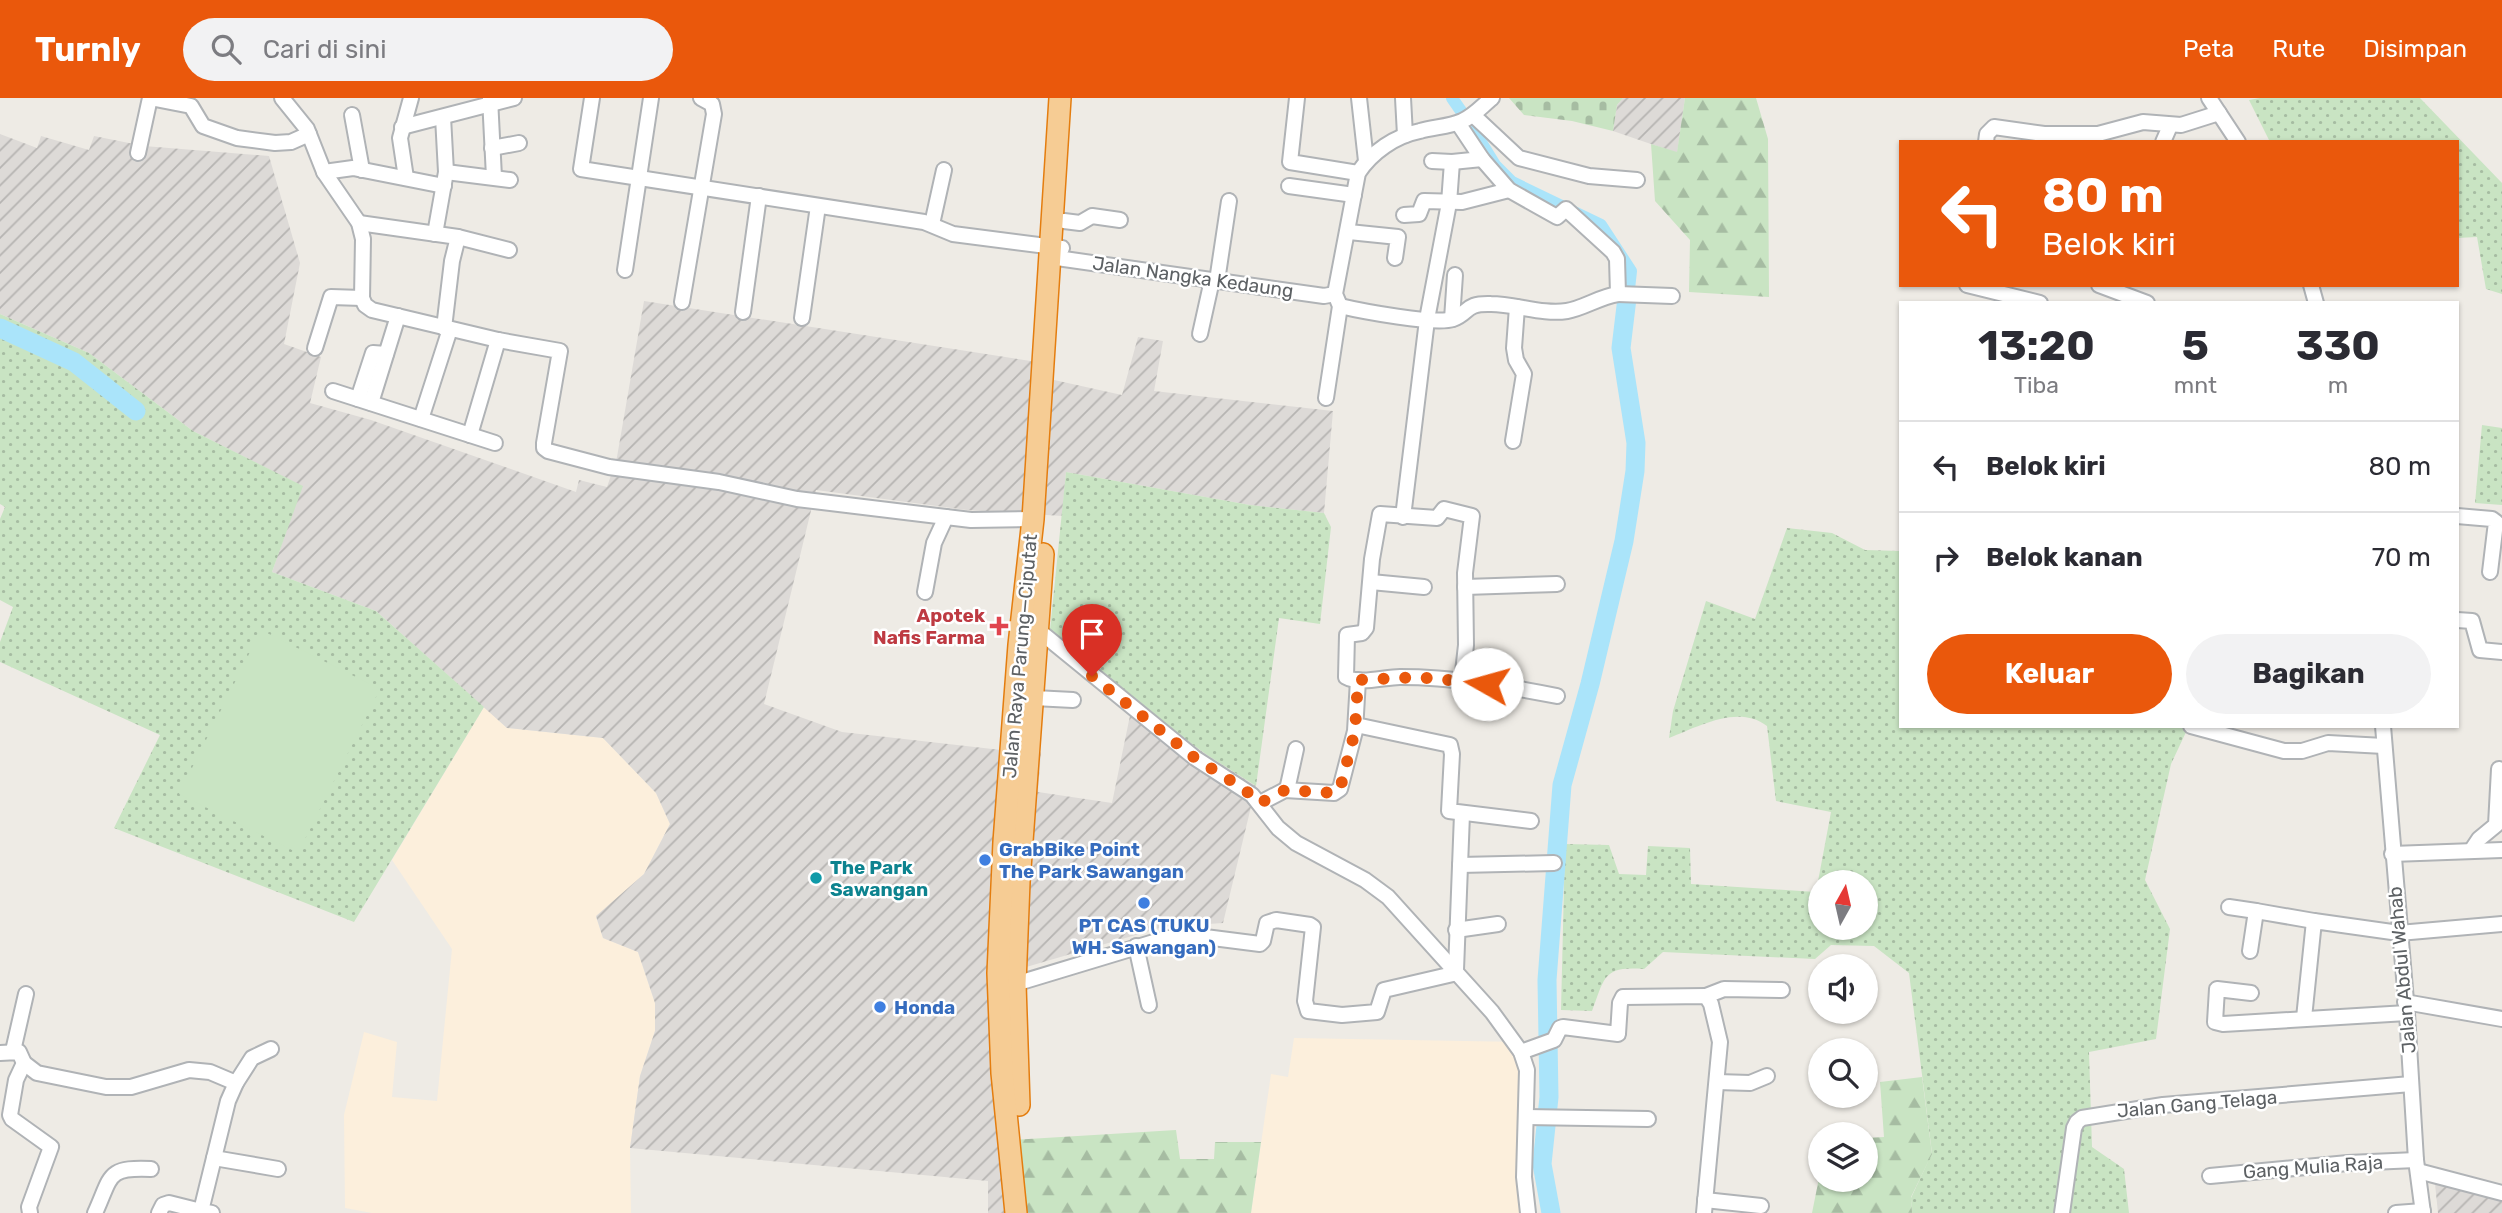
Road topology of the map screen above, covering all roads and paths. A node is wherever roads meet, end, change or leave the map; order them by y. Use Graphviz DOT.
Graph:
graph roads {
  1 [pos="150,98"];
  2 [pos="282,98"];
  3 [pos="411,98"];
  4 [pos="514,98"];
  5 [pos="592,98"];
  6 [pos="651,98"];
  7 [pos="701,98"];
  8 [pos="1060,98"];
  9 [pos="1073,98"];
  10 [pos="1297,98"];
  11 [pos="1359,98"];
  12 [pos="1403,98"];
  13 [pos="1492,98"];
  14 [pos="2209,98"];
  15 [pos="490,101"];
  16 [pos="2219,113"];
  17 [pos="352,115"];
  18 [pos="1473,115"];
  19 [pos="443,117"];
  20 [pos="1458,123"];
  21 [pos="2170,126"];
  22 [pos="402,127"];
  23 [pos="309,134"];
  24 [pos="1405,135"];
  25 [pos="2082,138"];
  26 [pos="1986,140"];
  27 [pos="2164,140"];
  28 [pos="2237,140"];
  29 [pos="519,143"];
  30 [pos="492,148"];
  31 [pos="138,153"];
  32 [pos="1482,159"];
  33 [pos="1432,161"];
  34 [pos="1452,162"];
  35 [pos="1362,167"];
  36 [pos="362,170"];
  37 [pos="944,170"];
  38 [pos="324,173"];
  39 [pos="494,177"];
  40 [pos="405,178"];
  41 [pos="640,178"];
  42 [pos="445,179"];
  43 [pos="510,180"];
  44 [pos="1637,180"];
  45 [pos="1289,186"];
  46 [pos="703,188"];
  47 [pos="1509,190"];
  48 [pos="1354,195"];
  49 [pos="759,197"];
  50 [pos="1229,201"];
  51 [pos="1449,203"];
  52 [pos="818,206"];
  53 [pos="1404,215"];
  54 [pos="1120,220"];
  55 [pos="1064,221"];
  56 [pos="359,223"];
  57 [pos="932,224"];
  58 [pos="1349,232"];
  59 [pos="435,234"];
  60 [pos="458,237"];
  61 [pos="509,250"];
  62 [pos="1056,252"];
  63 [pos="1395,258"];
  64 [pos="625,270"];
  65 [pos="1455,275"];
  66 [pos="1214,281"];
  67 [pos="1975,287"];
  68 [pos="2104,287"];
  69 [pos="1618,295"];
  70 [pos="1672,296"];
  71 [pos="362,298"];
  72 [pos="1338,300"];
  73 [pos="2032,301"];
  74 [pos="2142,301"];
  75 [pos="682,302"];
  76 [pos="1517,307"];
  77 [pos="743,312"];
  78 [pos="398,316"];
  79 [pos="1427,317"];
  80 [pos="802,318"];
  81 [pos="1452,319"];
  82 [pos="447,328"];
  83 [pos="1200,334"];
  84 [pos="498,340"];
  85 [pos="315,348"];
  86 [pos="333,391"];
  87 [pos="1326,398"];
  88 [pos="365,401"];
  89 [pos="421,419"];
  90 [pos="470,435"];
  91 [pos="1513,441"];
  92 [pos="495,443"];
  93 [pos="1044,447"];
  94 [pos="2459,516"];
  95 [pos="946,517"];
  96 [pos="1403,517"];
  97 [pos="1033,519"];
  98 [pos="2490,572"];
  99 [pos="1371,582"];
  100 [pos="1556,584"];
  101 [pos="1424,587"];
  102 [pos="1465,587"];
  103 [pos="925,592"];
  104 [pos="2459,620"];
  105 [pos="1038,630"];
  106 [pos="2502,652"];
  107 [pos="1358,680"];
  108 [pos="1462,681"];
  109 [pos="1557,696"];
  110 [pos="1034,698"];
  111 [pos="1073,700"];
  112 [pos="1356,725"];
  113 [pos="2198,728"];
  114 [pos="2383,728"];
  115 [pos="2384,747"];
  116 [pos="1296,749"];
  117 [pos="1019,755"];
  118 [pos="2498,769"];
  119 [pos="1287,790"];
  120 [pos="1260,803"];
  121 [pos="1462,814"];
  122 [pos="1531,821"];
  123 [pos="2502,850"];
  124 [pos="2471,851"];
  125 [pos="2392,854"];
  126 [pos="1554,863"];
  127 [pos="1460,865"];
  128 [pos="2229,907"];
  129 [pos="2256,911"];
  130 [pos="2314,921"];
  131 [pos="1498,924"];
  132 [pos="2502,924"];
  133 [pos="1456,930"];
  134 [pos="2399,933"];
  135 [pos="1136,946"];
  136 [pos="2250,951"];
  137 [pos="1456,970"];
  138 [pos="1015,984"];
  139 [pos="1782,990"];
  140 [pos="2251,993"];
  141 [pos="26,994"];
  142 [pos="1706,996"];
  143 [pos="1149,1005"];
  144 [pos="2406,1007"];
  145 [pos="2304,1018"];
  146 [pos="2502,1019"];
  147 [pos="271,1049"];
  148 [pos="6,1052"];
  149 [pos="1521,1052"];
  150 [pos="24,1063"];
  151 [pos="1767,1076"];
  152 [pos="1010,1079"];
  153 [pos="1717,1082"];
  154 [pos="236,1083"];
  155 [pos="2411,1084"];
  156 [pos="1533,1117"];
  157 [pos="1647,1119"];
  158 [pos="214,1158"];
  159 [pos="2417,1166"];
  160 [pos="151,1169"];
  161 [pos="278,1169"];
  162 [pos="2210,1176"];
  163 [pos="2502,1194"];
  164 [pos="1762,1206"];
  165 [pos="1704,1207"];
  166 [pos="204,1212"];
  167 [pos="2423,1212"];
  168 [pos="30,1213"];
  169 [pos="95,1213"];
  170 [pos="159,1213"];
  171 [pos="1016,1213"];
  172 [pos="1030,1213"];
  173 [pos="1528,1213"];
  174 [pos="2062,1213"];
  175 [pos="2396,1213"];
  1 -- 23 [label="street"];
  1 -- 31 [label="street"];
  2 -- 23 [label="street"];
  3 -- 22 [label="street"];
  4 -- 15 [label="street"];
  5 -- 41 [label="street, Jalan Nangka Kedaung"];
  6 -- 41 [label="street"];
  7 -- 46 [label="street"];
  8 -- 62 [label="highway, Jalan Raya Parung—Ciputat"];
  9 -- 55 [label="highway, Jalan Raya Parung—Ciputat"];
  10 -- 35 [label="street"];
  11 -- 35 [label="street"];
  12 -- 24 [label="street"];
  13 -- 18 [label="street"];
  14 -- 16 [label="street"];
  15 -- 19 [label="street"];
  15 -- 30 [label="street"];
  16 -- 21 [label="street"];
  16 -- 28 [label="street"];
  17 -- 36 [label="street"];
  18 -- 20 [label="street"];
  18 -- 44 [label="street"];
  19 -- 22 [label="street"];
  19 -- 42 [label="street"];
  20 -- 24 [label="street"];
  20 -- 32 [label="street"];
  21 -- 25 [label="street"];
  21 -- 27 [label="street"];
  22 -- 40 [label="street"];
  23 -- 38 [label="street"];
  24 -- 35 [label="street"];
  25 -- 26 [label="street"];
  29 -- 30 [label="street"];
  30 -- 39 [label="street"];
  32 -- 34 [label="street"];
  32 -- 47 [label="street"];
  33 -- 34 [label="street"];
  34 -- 51 [label="street"];
  35 -- 48 [label="street"];
  36 -- 38 [label="street"];
  36 -- 40 [label="street"];
  37 -- 57 [label="street"];
  38 -- 56 [label="street"];
  39 -- 42 [label="street"];
  39 -- 43 [label="street"];
  40 -- 42 [label="street"];
  41 -- 46 [label="street, Jalan Nangka Kedaung"];
  41 -- 64 [label="street"];
  42 -- 59 [label="street"];
  45 -- 48 [label="street"];
  46 -- 49 [label="street, Jalan Nangka Kedaung"];
  46 -- 75 [label="street"];
  47 -- 51 [label="street"];
  47 -- 69 [label="street"];
  48 -- 58 [label="street"];
  49 -- 52 [label="street, Jalan Nangka Kedaung"];
  49 -- 77 [label="street"];
  50 -- 66 [label="street"];
  51 -- 53 [label="street"];
  51 -- 79 [label="street"];
  52 -- 57 [label="street, Jalan Nangka Kedaung"];
  52 -- 80 [label="street"];
  54 -- 55 [label="street"];
  55 -- 62 [label="highway, Jalan Raya Parung—Ciputat"];
  56 -- 59 [label="street"];
  56 -- 71 [label="street"];
  57 -- 62 [label="street, Jalan Nangka Kedaung"];
  58 -- 63 [label="street"];
  58 -- 72 [label="street"];
  59 -- 60 [label="street"];
  60 -- 61 [label="street"];
  60 -- 82 [label="street"];
  62 -- 66 [label="street, Jalan Nangka Kedaung"];
  62 -- 93 [label="highway, Jalan Raya Parung—Ciputat"];
  65 -- 81 [label="street"];
  66 -- 72 [label="street, Jalan Nangka Kedaung"];
  66 -- 83 [label="street"];
  67 -- 73 [label="street"];
  68 -- 74 [label="street"];
  69 -- 70 [label="street"];
  69 -- 76 [label="street"];
  71 -- 78 [label="street"];
  71 -- 85 [label="street"];
  72 -- 79 [label="street, Jalan Nangka Kedaung"];
  72 -- 87 [label="street"];
  76 -- 81 [label="street"];
  76 -- 91 [label="street"];
  78 -- 82 [label="street"];
  78 -- 88 [label="street"];
  79 -- 81 [label="street, Jalan Nangka Kedaung"];
  79 -- 96 [label="street"];
  82 -- 84 [label="street"];
  82 -- 89 [label="street"];
  84 -- 90 [label="street"];
  84 -- 95 [label="street"];
  86 -- 88 [label="street"];
  88 -- 89 [label="street"];
  89 -- 90 [label="street"];
  90 -- 92 [label="street"];
  93 -- 97 [label="highway, Jalan Raya Parung—Ciputat"];
  93 -- 105 [label="highway, Jalan Raya Parung—Ciputat"];
  94 -- 98 [label="street"];
  95 -- 97 [label="street"];
  95 -- 103 [label="street"];
  96 -- 99 [label="street"];
  96 -- 102 [label="street"];
  97 -- 117 [label="highway, Jalan Raya Parung—Ciputat"];
  99 -- 101 [label="street"];
  99 -- 107 [label="street"];
  100 -- 102 [label="street"];
  102 -- 108 [label="street"];
  104 -- 106 [label="street"];
  105 -- 110 [label="highway, Jalan Raya Parung—Ciputat"];
  105 -- 120 [label="street"];
  107 -- 108 [label="street"];
  107 -- 112 [label="street"];
  108 -- 109 [label="street"];
  110 -- 111 [label="street"];
  110 -- 117 [label="highway, Jalan Raya Parung—Ciputat"];
  112 -- 119 [label="street"];
  112 -- 121 [label="street"];
  113 -- 115 [label="street"];
  114 -- 115 [label="street, Jalan Abdul Wahab"];
  115 -- 125 [label="street, Jalan Abdul Wahab"];
  116 -- 119 [label="street"];
  117 -- 138 [label="highway, Jalan Raya Parung—Ciputat"];
  117 -- 152 [label="highway, Jalan Raya Parung—Ciputat"];
  118 -- 124 [label="street"];
  119 -- 120 [label="street"];
  120 -- 137 [label="street"];
  121 -- 122 [label="street"];
  121 -- 127 [label="street"];
  123 -- 124 [label="street"];
  124 -- 125 [label="street"];
  125 -- 134 [label="street, Jalan Abdul Wahab"];
  126 -- 127 [label="street"];
  127 -- 133 [label="street"];
  128 -- 129 [label="street"];
  129 -- 130 [label="street"];
  129 -- 136 [label="street"];
  130 -- 134 [label="street"];
  130 -- 145 [label="street"];
  131 -- 133 [label="street"];
  132 -- 134 [label="street"];
  133 -- 137 [label="street"];
  134 -- 144 [label="street, Jalan Abdul Wahab"];
  135 -- 137 [label="street"];
  135 -- 138 [label="street"];
  135 -- 143 [label="street"];
  137 -- 149 [label="street"];
  138 -- 152 [label="highway, Jalan Raya Parung—Ciputat"];
  139 -- 142 [label="street"];
  140 -- 145 [label="street"];
  141 -- 148 [label="street"];
  142 -- 149 [label="street"];
  142 -- 153 [label="street"];
  144 -- 145 [label="street"];
  144 -- 146 [label="street"];
  144 -- 155 [label="street, Jalan Abdul Wahab"];
  147 -- 154 [label="street"];
  148 -- 150 [label="street"];
  149 -- 156 [label="street"];
  150 -- 154 [label="street"];
  150 -- 168 [label="street"];
  151 -- 153 [label="street"];
  152 -- 171 [label="highway, Jalan Raya Parung—Ciputat"];
  152 -- 172 [label="highway, Jalan Raya Parung—Ciputat"];
  153 -- 165 [label="street"];
  154 -- 158 [label="street"];
  155 -- 159 [label="street, Jalan Abdul Wahab"];
  155 -- 174 [label="street, Jalan Gang Telaga"];
  156 -- 157 [label="street"];
  156 -- 173 [label="street"];
  158 -- 161 [label="street"];
  158 -- 166 [label="street"];
  159 -- 162 [label="street, Gang Mulia Raja"];
  159 -- 163 [label="street, Gang Mulia Raja"];
  159 -- 167 [label="street, Jalan Abdul Wahab"];
  160 -- 169 [label="street"];
  164 -- 165 [label="street"];
  166 -- 170 [label="street"];
  167 -- 175 [label="street"];
}
